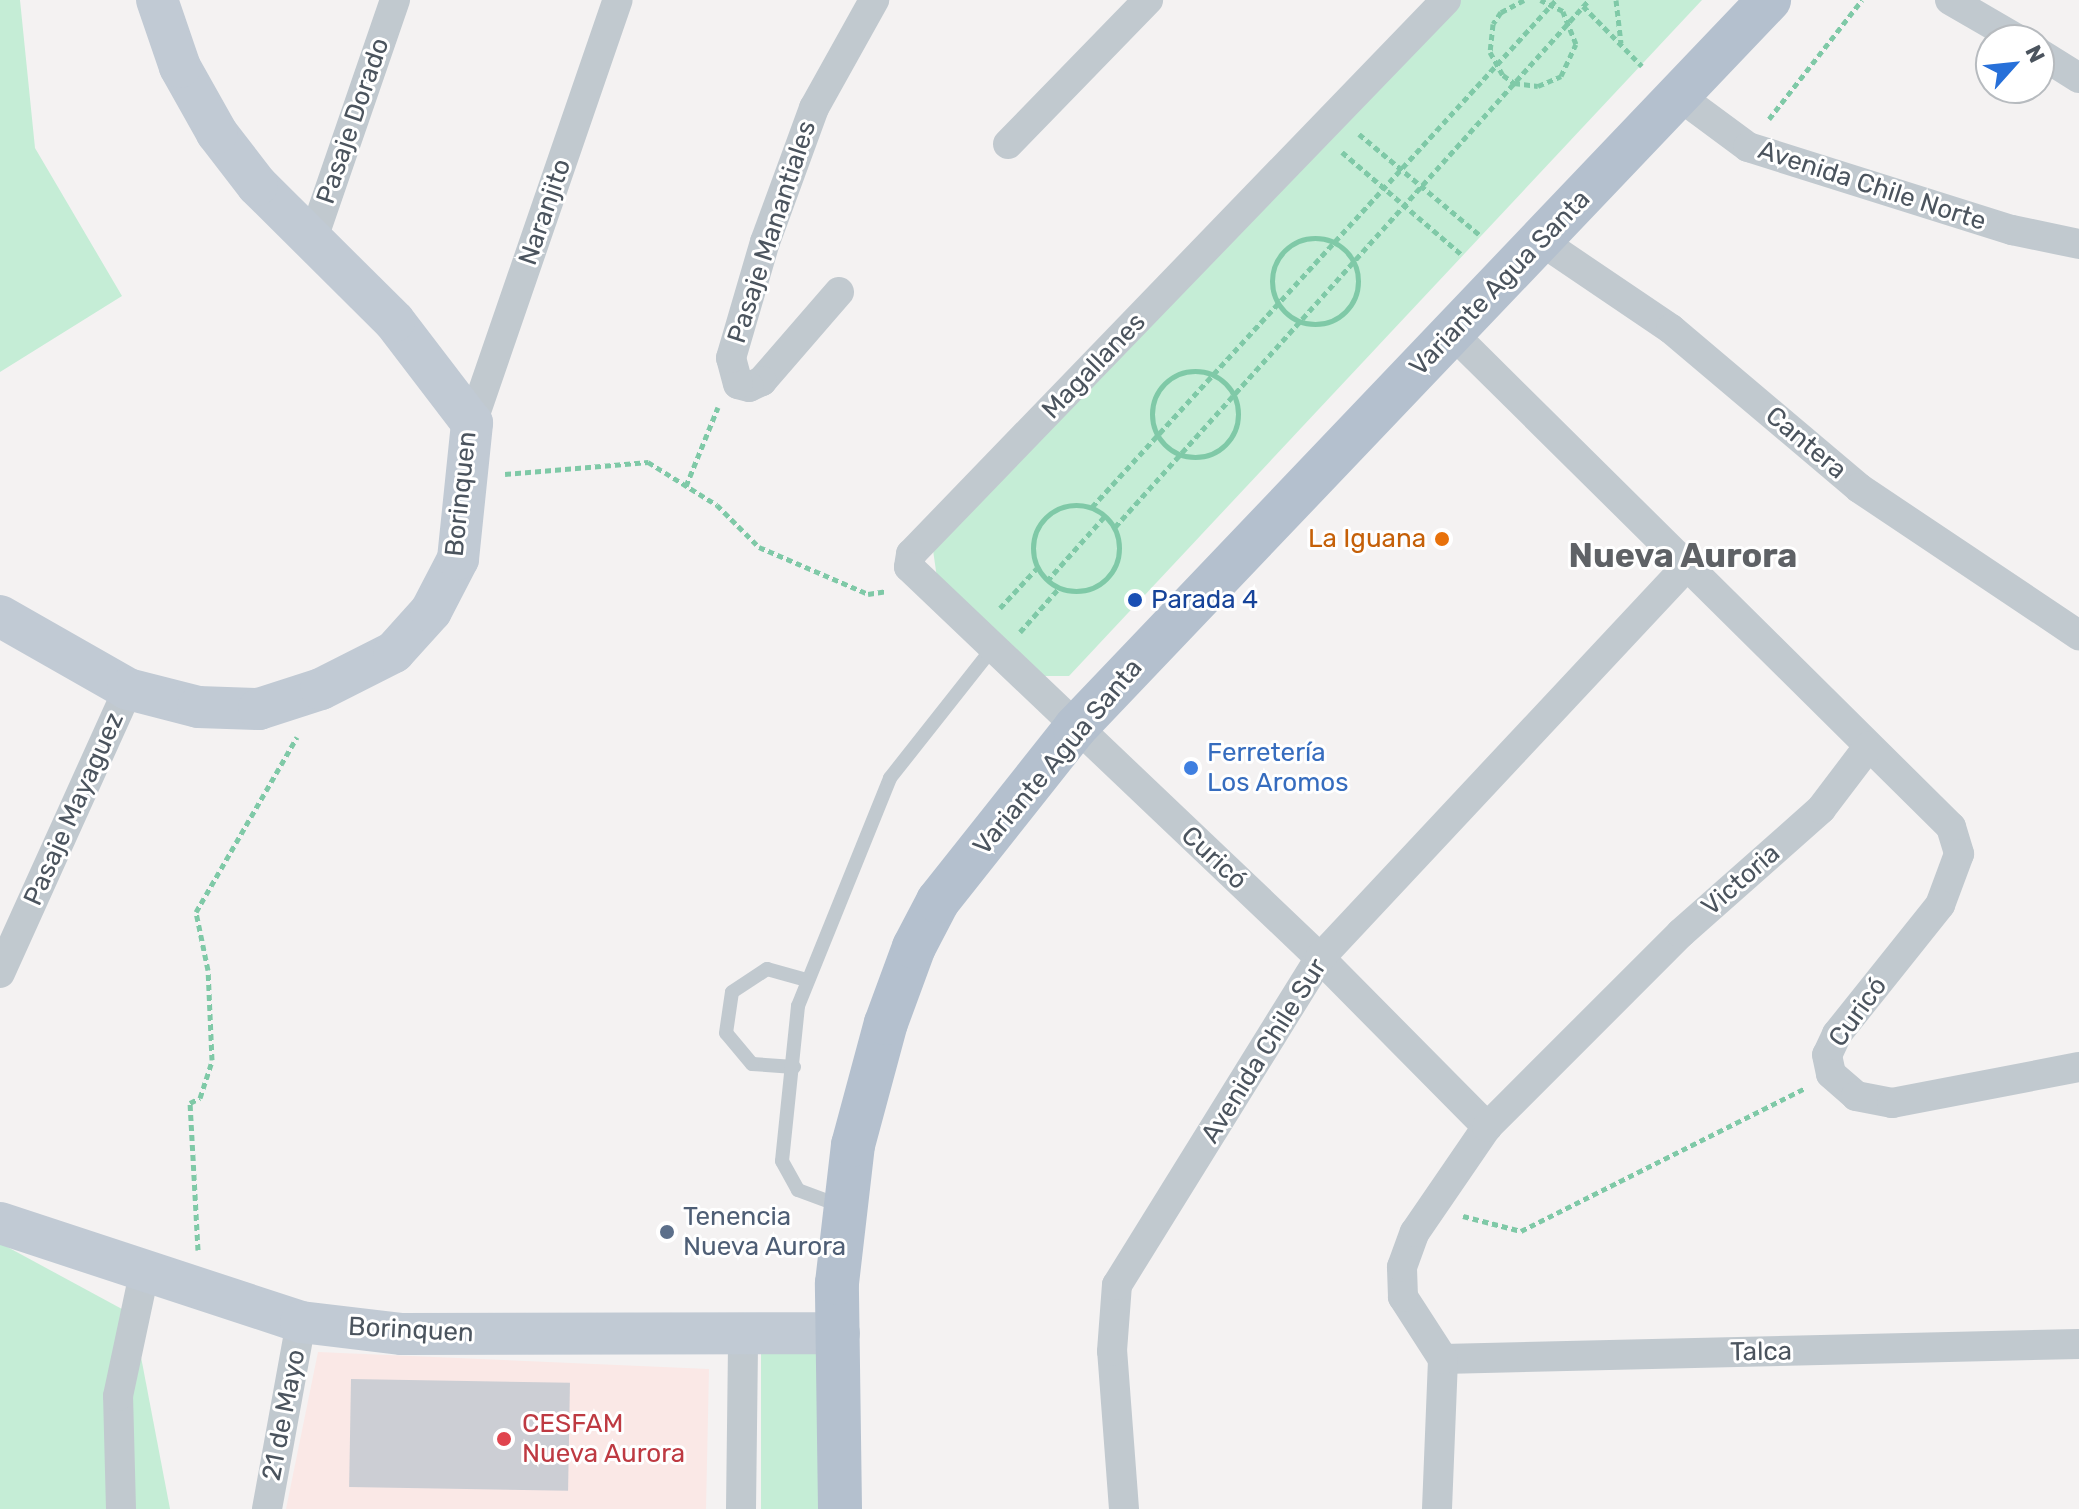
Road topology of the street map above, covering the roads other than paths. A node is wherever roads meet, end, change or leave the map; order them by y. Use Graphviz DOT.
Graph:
graph roads {
  1 [pos="157,0"];
  2 [pos="395,0"];
  3 [pos="618,0"];
  4 [pos="874,0"];
  5 [pos="1148,0"];
  6 [pos="1446,0"];
  7 [pos="1769,0"];
  8 [pos="1950,0"];
  9 [pos="1991,24"];
  10 [pos="2055,63"];
  11 [pos="2079,78"];
  12 [pos="1679,96"];
  13 [pos="1008,144"];
  14 [pos="312,241"];
  15 [pos="1541,241"];
  16 [pos="2079,244"];
  17 [pos="839,292"];
  18 [pos="1452,333"];
  19 [pos="472,423"];
  20 [pos="1687,566"];
  21 [pos="0,616"];
  22 [pos="2079,635"];
  23 [pos="988,647"];
  24 [pos="128,689"];
  25 [pos="1075,728"];
  26 [pos="1868,747"];
  27 [pos="1320,958"];
  28 [pos="0,973"];
  29 [pos="807,980"];
  30 [pos="794,1067"];
  31 [pos="2079,1067"];
  32 [pos="1487,1127"];
  33 [pos="845,1207"];
  34 [pos="0,1223"];
  35 [pos="145,1269"];
  36 [pos="301,1322"];
  37 [pos="839,1333"];
  38 [pos="743,1334"];
  39 [pos="2079,1344"];
  40 [pos="1443,1359"];
  41 [pos="121,1509"];
  42 [pos="267,1509"];
  43 [pos="741,1509"];
  44 [pos="840,1509"];
  45 [pos="1124,1509"];
  46 [pos="1437,1509"];
  1 -- 14 [label="street, Borinquen"];
  2 -- 14 [label="street, Pasaje Dorado"];
  3 -- 19 [label="street, Naranjito"];
  4 -- 17 [label="street, Pasaje Manantiales"];
  5 -- 13 [label="street"];
  6 -- 23 [label="street, Magallanes"];
  7 -- 12 [label="main road, Variante Agua Santa"];
  8 -- 9 [label="street"];
  10 -- 11 [label="street"];
  12 -- 15 [label="main road, Variante Agua Santa"];
  12 -- 16 [label="street, Avenida Chile Norte"];
  14 -- 19 [label="street, Borinquen"];
  15 -- 18 [label="main road, Variante Agua Santa"];
  15 -- 22 [label="street, Cantera"];
  18 -- 20 [label="street"];
  18 -- 25 [label="main road, Variante Agua Santa"];
  19 -- 24 [label="street, Borinquen"];
  20 -- 26 [label="street"];
  20 -- 27 [label="street, Avenida Chile Sur"];
  21 -- 24 [label="street, Borinquen"];
  23 -- 25 [label="street"];
  23 -- 29 [label="lane"];
  24 -- 28 [label="street, Pasaje Mayaguez"];
  25 -- 27 [label="street, Curicó"];
  25 -- 33 [label="main road, Variante Agua Santa"];
  26 -- 31 [label="street, Curicó"];
  26 -- 32 [label="street, Victoria"];
  27 -- 32 [label="street, Curicó"];
  27 -- 45 [label="street, Avenida Chile Sur"];
  29 -- 30 [label="lane"];
  29 -- 30 [label="lane"];
  30 -- 33 [label="lane"];
  32 -- 40 [label="street, Victoria"];
  33 -- 37 [label="main road, Variante Agua Santa"];
  34 -- 35 [label="street, Borinquen"];
  35 -- 36 [label="street, Borinquen"];
  35 -- 41 [label="street"];
  36 -- 38 [label="street, Borinquen"];
  36 -- 42 [label="street, 21 de Mayo"];
  37 -- 38 [label="street, Borinquen"];
  37 -- 44 [label="main road, Variante Agua Santa"];
  38 -- 43 [label="street"];
  39 -- 40 [label="street, Talca"];
  40 -- 46 [label="street"];
}
